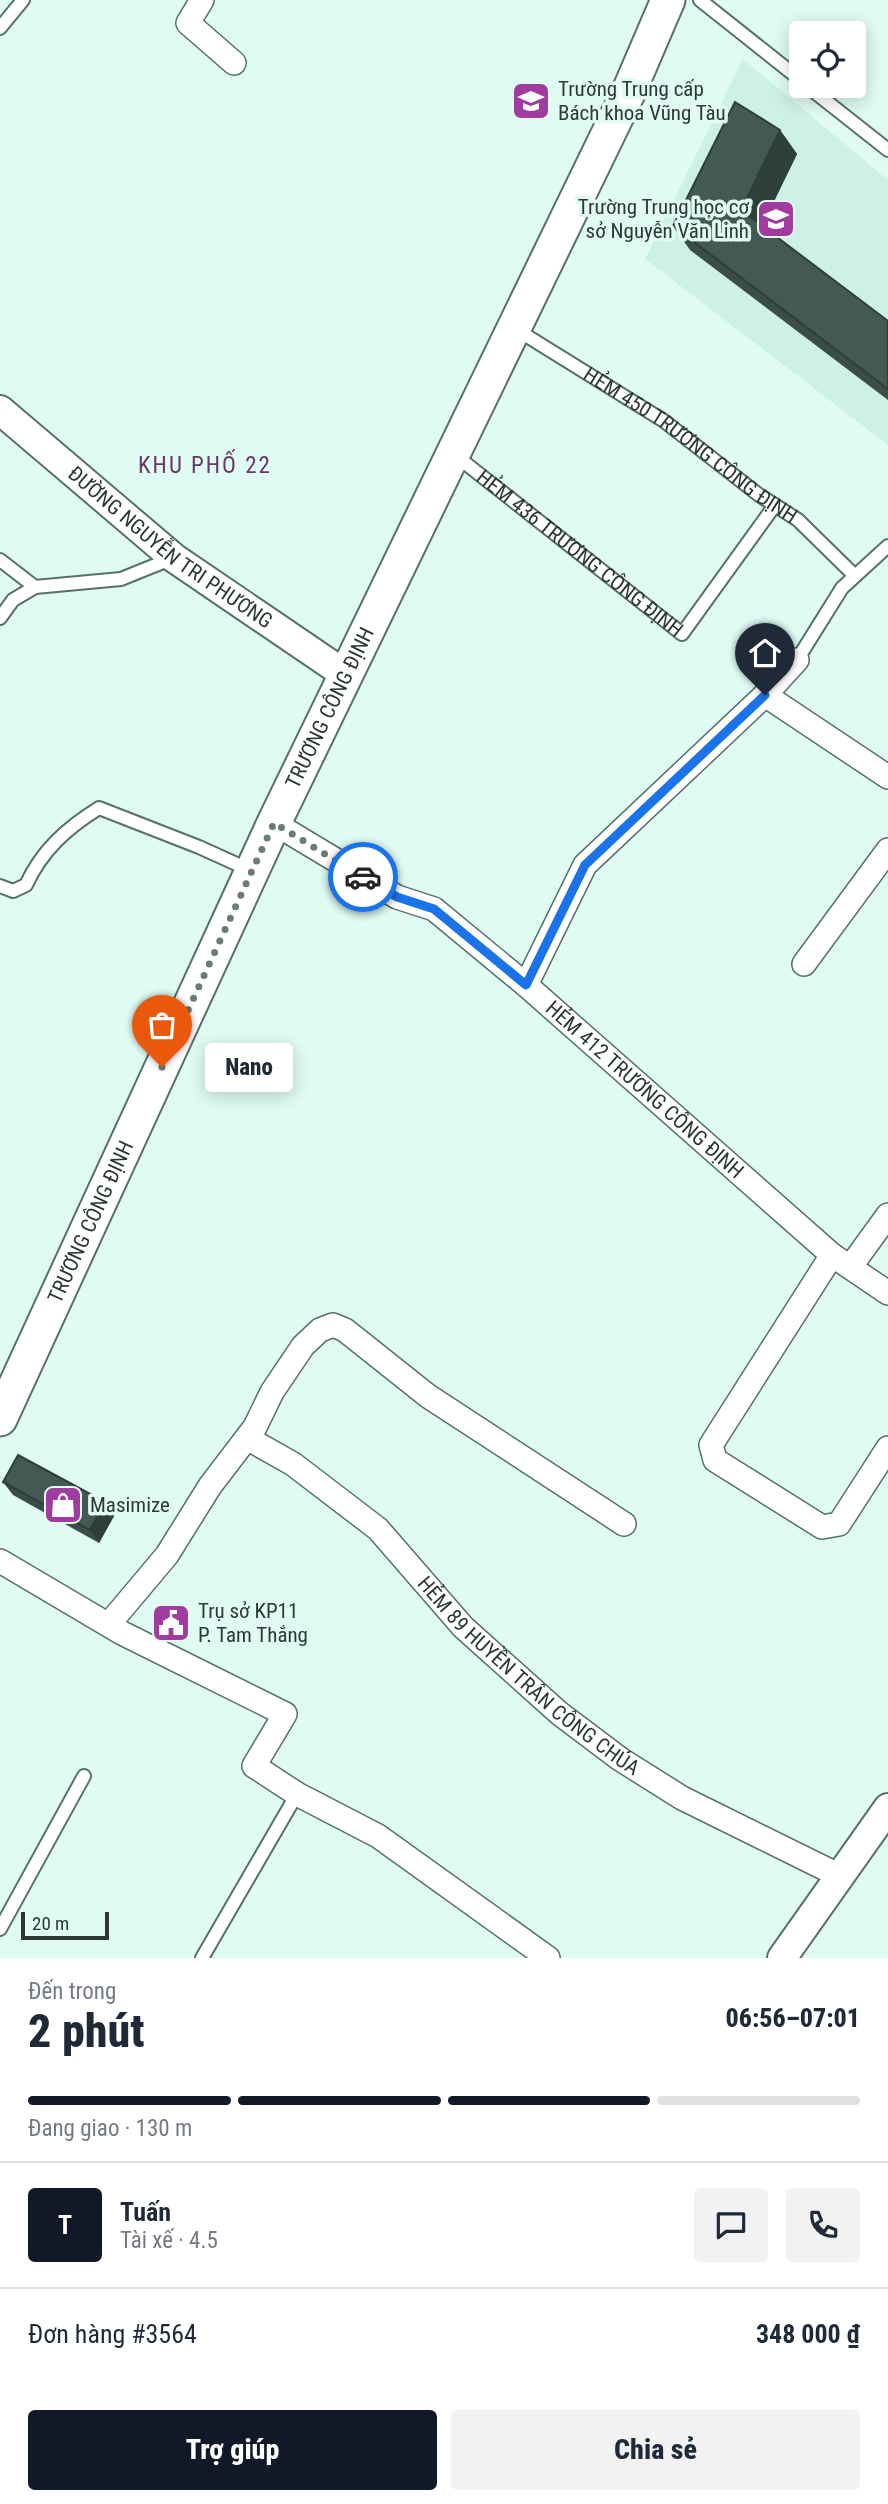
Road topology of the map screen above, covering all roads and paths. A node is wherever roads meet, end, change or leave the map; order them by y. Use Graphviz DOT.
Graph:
graph roads {
  1 [pos="23,0"];
  2 [pos="202,0"];
  3 [pos="668,0"];
  4 [pos="700,0"];
  5 [pos="0,28"];
  6 [pos="234,63"];
  7 [pos="789,71"];
  8 [pos="822,98"];
  9 [pos="888,150"];
  10 [pos="513,328"];
  11 [pos="0,410"];
  12 [pos="452,453"];
  13 [pos="775,505"];
  14 [pos="888,546"];
  15 [pos="173,558"];
  16 [pos="0,559"];
  17 [pos="855,576"];
  18 [pos="35,587"];
  19 [pos="0,618"];
  20 [pos="797,660"];
  21 [pos="346,676"];
  22 [pos="765,695"];
  23 [pos="888,776"];
  24 [pos="274,823"];
  25 [pos="888,850"];
  26 [pos="252,872"];
  27 [pos="0,886"];
  28 [pos="804,964"];
  29 [pos="526,985"];
  30 [pos="888,1215"];
  31 [pos="841,1261"];
  32 [pos="888,1293"];
  33 [pos="1,1411"];
  34 [pos="247,1438"];
  35 [pos="888,1448"];
  36 [pos="624,1524"];
  37 [pos="0,1561"];
  38 [pos="109,1624"];
  39 [pos="84,1776"];
  40 [pos="298,1794"];
  41 [pos="886,1817"];
  42 [pos="838,1875"];
  43 [pos="0,1929"];
  44 [pos="202,1958"];
  45 [pos="548,1958"];
  46 [pos="782,1958"];
  1 -- 5 [label="lane"];
  2 -- 6 [label="street"];
  3 -- 10 [label="main road, TRƯƠNG CÔNG ĐỊNH"];
  4 -- 7 [label="lane"];
  8 -- 9 [label="lane"];
  10 -- 12 [label="main road, TRƯƠNG CÔNG ĐỊNH"];
  10 -- 13 [label="lane, HẺM 450 TRƯƠNG CÔNG ĐỊNH"];
  11 -- 15 [label="street, ĐƯỜNG NGUYỄN TRI PHƯƠNG"];
  12 -- 13 [label="lane, HẺM 436 TRƯƠNG CÔNG ĐỊNH"];
  12 -- 21 [label="main road, TRƯƠNG CÔNG ĐỊNH"];
  13 -- 17 [label="lane, HẺM 450 TRƯƠNG CÔNG ĐỊNH"];
  14 -- 17 [label="lane"];
  15 -- 18 [label="lane"];
  15 -- 21 [label="street, ĐƯỜNG NGUYỄN TRI PHƯƠNG"];
  16 -- 18 [label="lane"];
  17 -- 20 [label="lane"];
  18 -- 19 [label="lane"];
  20 -- 22 [label="street"];
  21 -- 24 [label="main road, TRƯƠNG CÔNG ĐỊNH"];
  22 -- 23 [label="street"];
  22 -- 29 [label="street"];
  24 -- 26 [label="main road, TRƯƠNG CÔNG ĐỊNH"];
  24 -- 29 [label="street, HẺM 412 TRƯƠNG CÔNG ĐỊNH"];
  25 -- 28 [label="street"];
  26 -- 27 [label="lane"];
  26 -- 33 [label="main road, TRƯƠNG CÔNG ĐỊNH"];
  29 -- 31 [label="street, HẺM 412 TRƯƠNG CÔNG ĐỊNH"];
  30 -- 31 [label="street"];
  31 -- 32 [label="street, HẺM 412 TRƯƠNG CÔNG ĐỊNH"];
  31 -- 35 [label="street"];
  34 -- 36 [label="street"];
  34 -- 38 [label="street"];
  34 -- 42 [label="street, HẺM 89 HUYỀN TRÂN CÔNG CHÚA"];
  37 -- 38 [label="street"];
  38 -- 40 [label="street"];
  39 -- 43 [label="lane"];
  40 -- 44 [label="lane"];
  40 -- 45 [label="street"];
  41 -- 42 [label="street"];
  42 -- 46 [label="street"];
}
